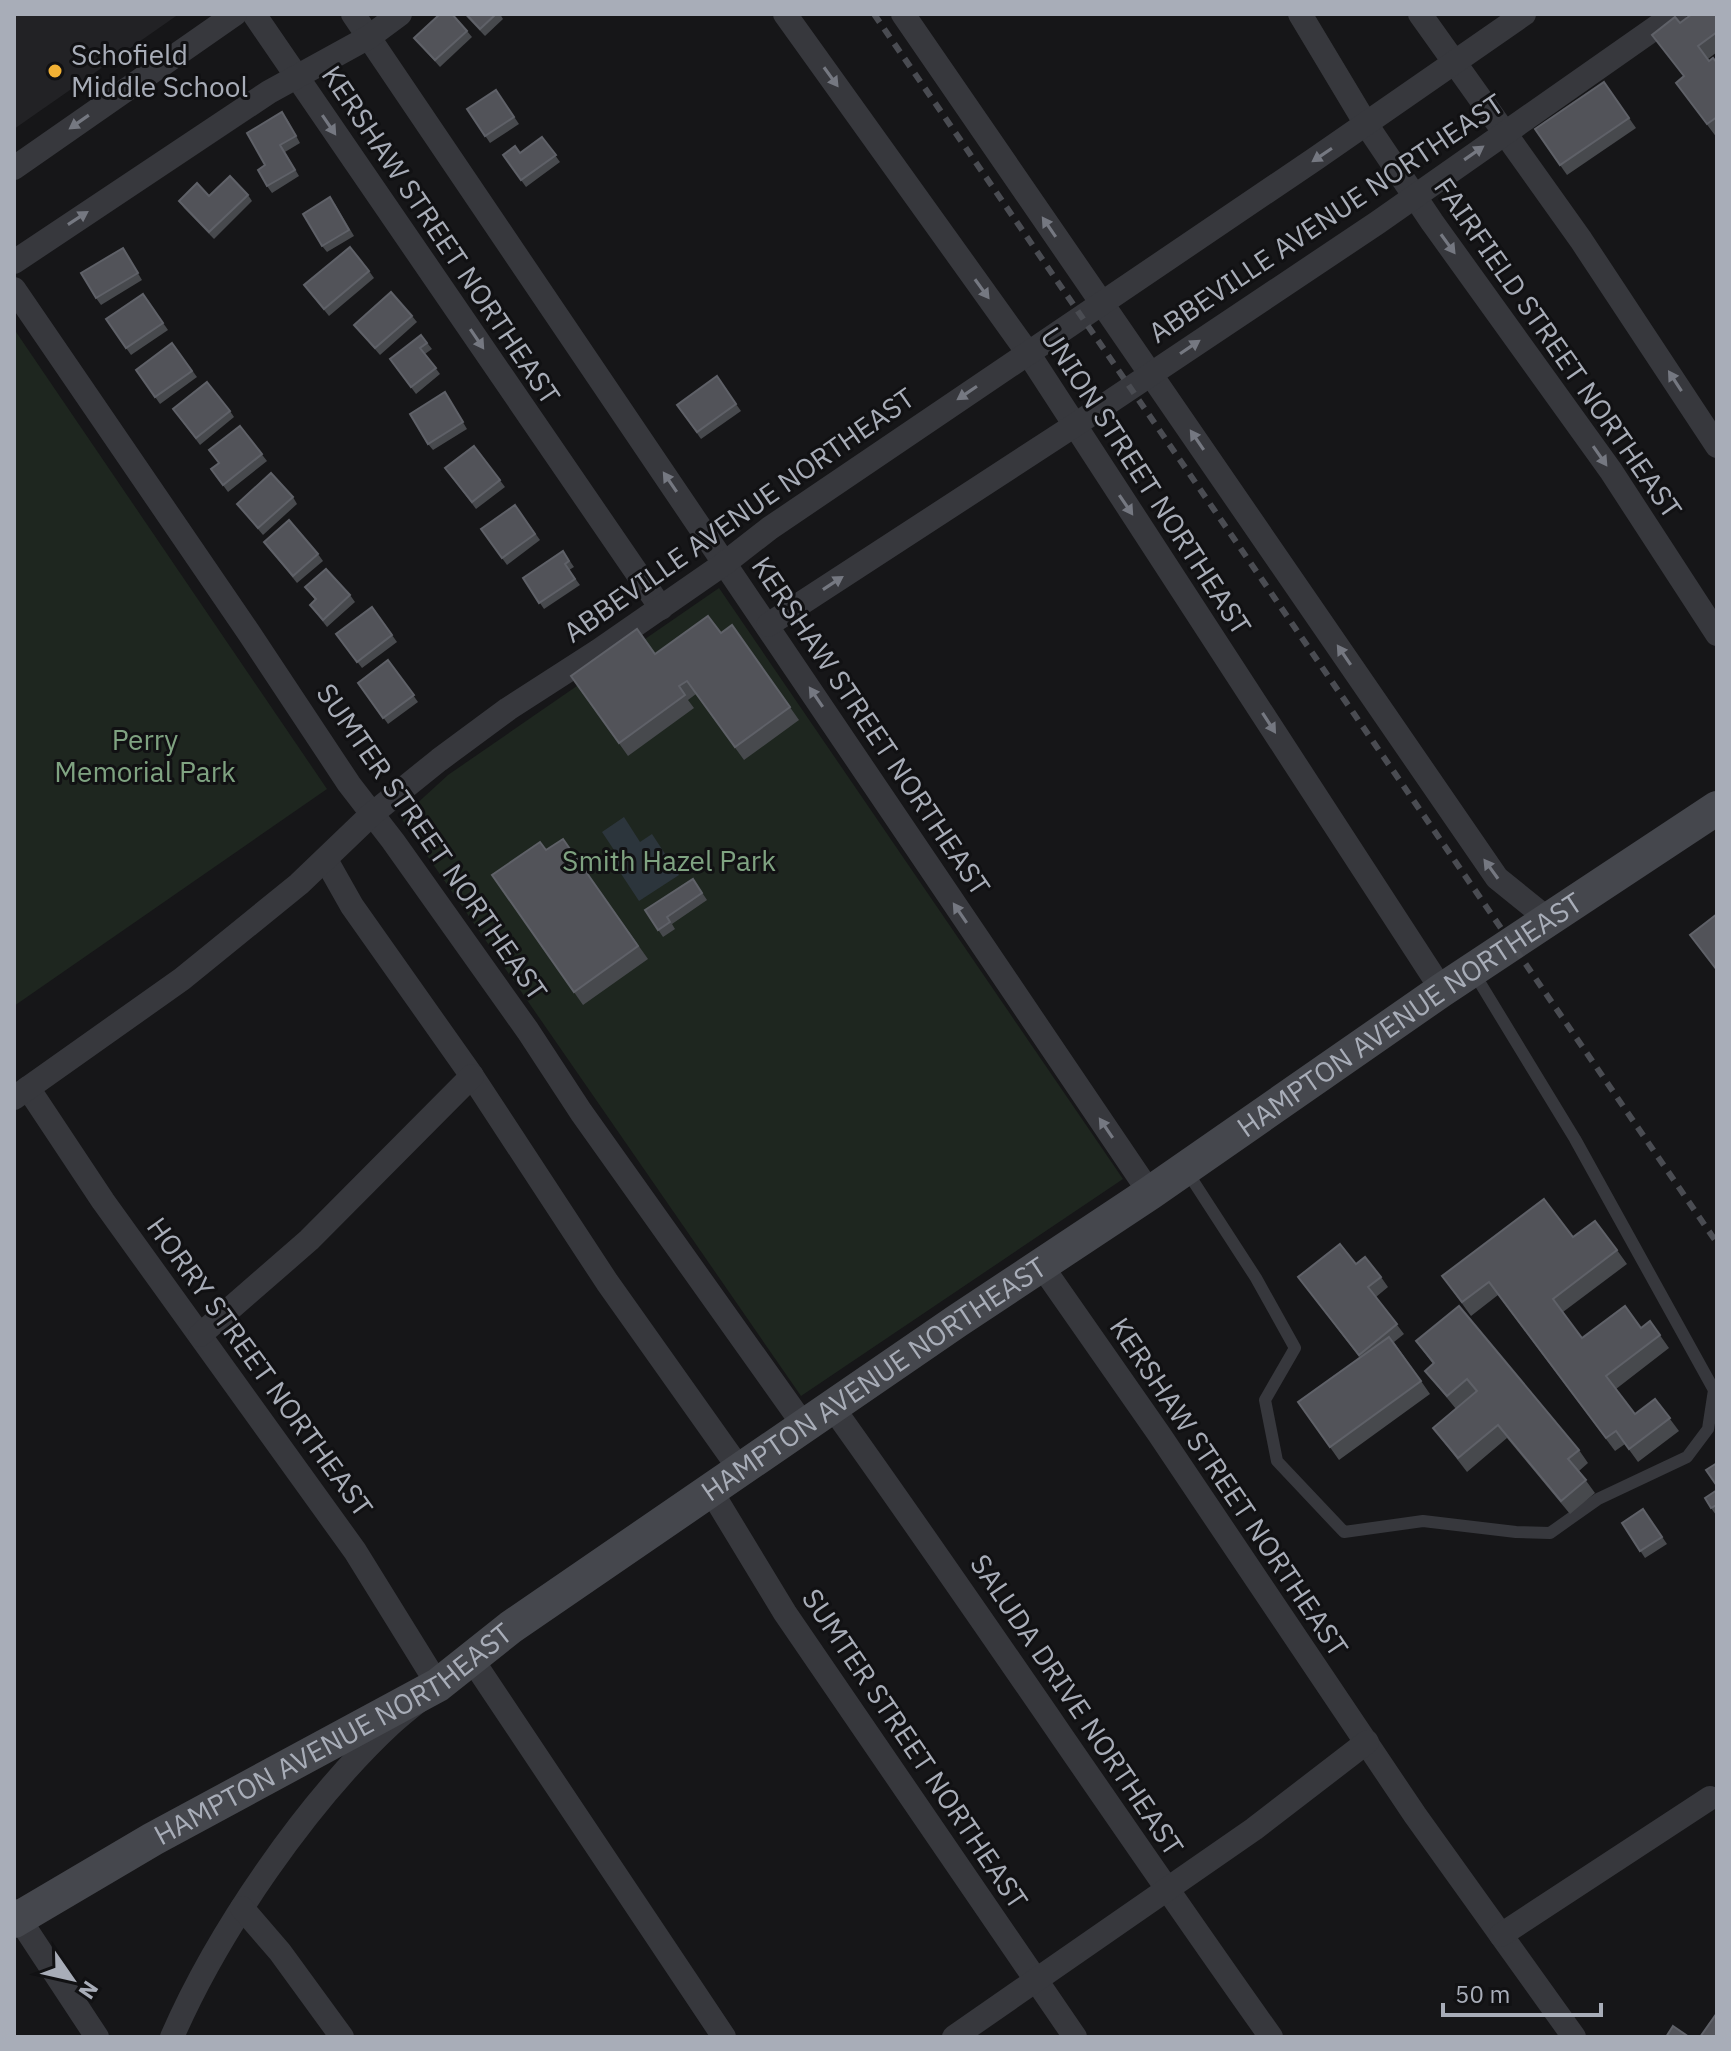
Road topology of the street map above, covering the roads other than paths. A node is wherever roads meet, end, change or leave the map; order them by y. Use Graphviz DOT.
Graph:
graph roads {
  1 [pos="235,14"];
  2 [pos="254,14"];
  3 [pos="353,14"];
  4 [pos="400,14"];
  5 [pos="785,14"];
  6 [pos="903,14"];
  7 [pos="1300,14"];
  8 [pos="1420,14"];
  9 [pos="1524,14"];
  10 [pos="1675,14"];
  11 [pos="369,37"];
  12 [pos="1454,63"];
  13 [pos="295,76"];
  14 [pos="1366,124"];
  15 [pos="1504,132"];
  16 [pos="14,168"];
  17 [pos="1414,196"];
  18 [pos="14,262"];
  19 [pos="14,289"];
  20 [pos="1102,305"];
  21 [pos="1028,353"];
  22 [pos="1151,374"];
  23 [pos="1075,425"];
  24 [pos="1717,446"];
  25 [pos="725,563"];
  26 [pos="661,608"];
  27 [pos="768,625"];
  28 [pos="1717,634"];
  29 [pos="1717,808"];
  30 [pos="372,814"];
  31 [pos="326,860"];
  32 [pos="1549,920"];
  33 [pos="1472,970"];
  34 [pos="1442,990"];
  35 [pos="472,1076"];
  36 [pos="21,1093"];
  37 [pos="1185,1168"];
  38 [pos="1150,1193"];
  39 [pos="1041,1265"];
  40 [pos="200,1335"];
  41 [pos="819,1418"];
  42 [pos="741,1471"];
  43 [pos="711,1491"];
  44 [pos="471,1658"];
  45 [pos="438,1685"];
  46 [pos="1367,1742"];
  47 [pos="1710,1798"];
  48 [pos="1166,1889"];
  49 [pos="242,1908"];
  50 [pos="16,1916"];
  51 [pos="1501,1935"];
  52 [pos="1036,1982"];
  53 [pos="97,2037"];
  54 [pos="172,2037"];
  55 [pos="342,2037"];
  56 [pos="724,2037"];
  57 [pos="954,2037"];
  58 [pos="1075,2037"];
  59 [pos="1271,2037"];
  60 [pos="1574,2037"];
  1 -- 16 [label="street, one-way"];
  2 -- 13 [label="street, KERSHAW STREET NORTHEAST"];
  3 -- 11 [label="street, KERSHAW STREET NORTHEAST"];
  4 -- 11 [label="street"];
  5 -- 21 [label="street, UNION STREET NORTHEAST, one-way"];
  20 -- 6 [label="street, UNION STREET NORTHEAST, one-way"];
  7 -- 14 [label="street, FAIRFIELD STREET NORTHEAST"];
  8 -- 12 [label="street"];
  9 -- 12 [label="street, ABBEVILLE AVENUE NORTHEAST"];
  10 -- 15 [label="street, ABBEVILLE AVENUE NORTHEAST"];
  11 -- 13 [label="street"];
  25 -- 11 [label="street, KERSHAW STREET NORTHEAST, one-way"];
  12 -- 14 [label="street, ABBEVILLE AVENUE NORTHEAST"];
  12 -- 15 [label="street"];
  18 -- 13 [label="street, one-way"];
  13 -- 26 [label="street, KERSHAW STREET NORTHEAST, one-way"];
  14 -- 17 [label="street, FAIRFIELD STREET NORTHEAST"];
  14 -- 20 [label="street, ABBEVILLE AVENUE NORTHEAST, one-way"];
  17 -- 15 [label="street, ABBEVILLE AVENUE NORTHEAST, one-way"];
  24 -- 15 [label="street, one-way"];
  22 -- 17 [label="street, ABBEVILLE AVENUE NORTHEAST, one-way"];
  17 -- 28 [label="street, FAIRFIELD STREET NORTHEAST, one-way"];
  19 -- 30 [label="street, SUMTER STREET NORTHEAST"];
  20 -- 21 [label="street, ABBEVILLE AVENUE NORTHEAST"];
  20 -- 22 [label="street, UNION STREET NORTHEAST"];
  21 -- 23 [label="street, UNION STREET NORTHEAST"];
  21 -- 25 [label="street, ABBEVILLE AVENUE NORTHEAST, one-way"];
  22 -- 23 [label="street, ABBEVILLE AVENUE NORTHEAST"];
  32 -- 22 [label="street, UNION STREET NORTHEAST, one-way"];
  27 -- 23 [label="street, ABBEVILLE AVENUE NORTHEAST, one-way"];
  23 -- 34 [label="street, UNION STREET NORTHEAST, one-way"];
  25 -- 26 [label="street, ABBEVILLE AVENUE NORTHEAST"];
  25 -- 27 [label="street, KERSHAW STREET NORTHEAST"];
  26 -- 30 [label="street, ABBEVILLE AVENUE NORTHEAST"];
  38 -- 27 [label="street, KERSHAW STREET NORTHEAST, one-way"];
  29 -- 32 [label="street, HAMPTON AVENUE NORTHEAST"];
  30 -- 31 [label="street, ABBEVILLE AVENUE NORTHEAST"];
  30 -- 41 [label="street, SUMTER STREET NORTHEAST"];
  31 -- 35 [label="street"];
  31 -- 36 [label="street, ABBEVILLE AVENUE NORTHEAST"];
  32 -- 33 [label="street, HAMPTON AVENUE NORTHEAST"];
  33 -- 34 [label="street, HAMPTON AVENUE NORTHEAST"];
  33 -- 37 [label="lane"];
  34 -- 37 [label="street, HAMPTON AVENUE NORTHEAST"];
  35 -- 40 [label="street"];
  35 -- 42 [label="street"];
  36 -- 40 [label="street, HORRY STREET NORTHEAST"];
  37 -- 38 [label="street, HAMPTON AVENUE NORTHEAST"];
  38 -- 39 [label="street, HAMPTON AVENUE NORTHEAST"];
  39 -- 41 [label="street, HAMPTON AVENUE NORTHEAST"];
  39 -- 46 [label="street, KERSHAW STREET NORTHEAST"];
  40 -- 45 [label="street, HORRY STREET NORTHEAST"];
  41 -- 42 [label="street, HAMPTON AVENUE NORTHEAST"];
  41 -- 48 [label="street, SALUDA DRIVE NORTHEAST"];
  42 -- 43 [label="street, HAMPTON AVENUE NORTHEAST"];
  43 -- 44 [label="street, HAMPTON AVENUE NORTHEAST"];
  43 -- 52 [label="street, SUMTER STREET NORTHEAST"];
  44 -- 45 [label="street, HAMPTON AVENUE NORTHEAST"];
  44 -- 56 [label="street"];
  45 -- 49 [label="street"];
  45 -- 50 [label="street, HAMPTON AVENUE NORTHEAST"];
  46 -- 48 [label="street"];
  46 -- 51 [label="street, KERSHAW STREET NORTHEAST"];
  47 -- 51 [label="street"];
  48 -- 52 [label="street"];
  48 -- 59 [label="street, SALUDA DRIVE NORTHEAST"];
  49 -- 54 [label="street"];
  49 -- 55 [label="street"];
  50 -- 53 [label="street"];
  51 -- 60 [label="street"];
  52 -- 57 [label="street"];
  52 -- 58 [label="street, SUMTER STREET NORTHEAST"];
}
